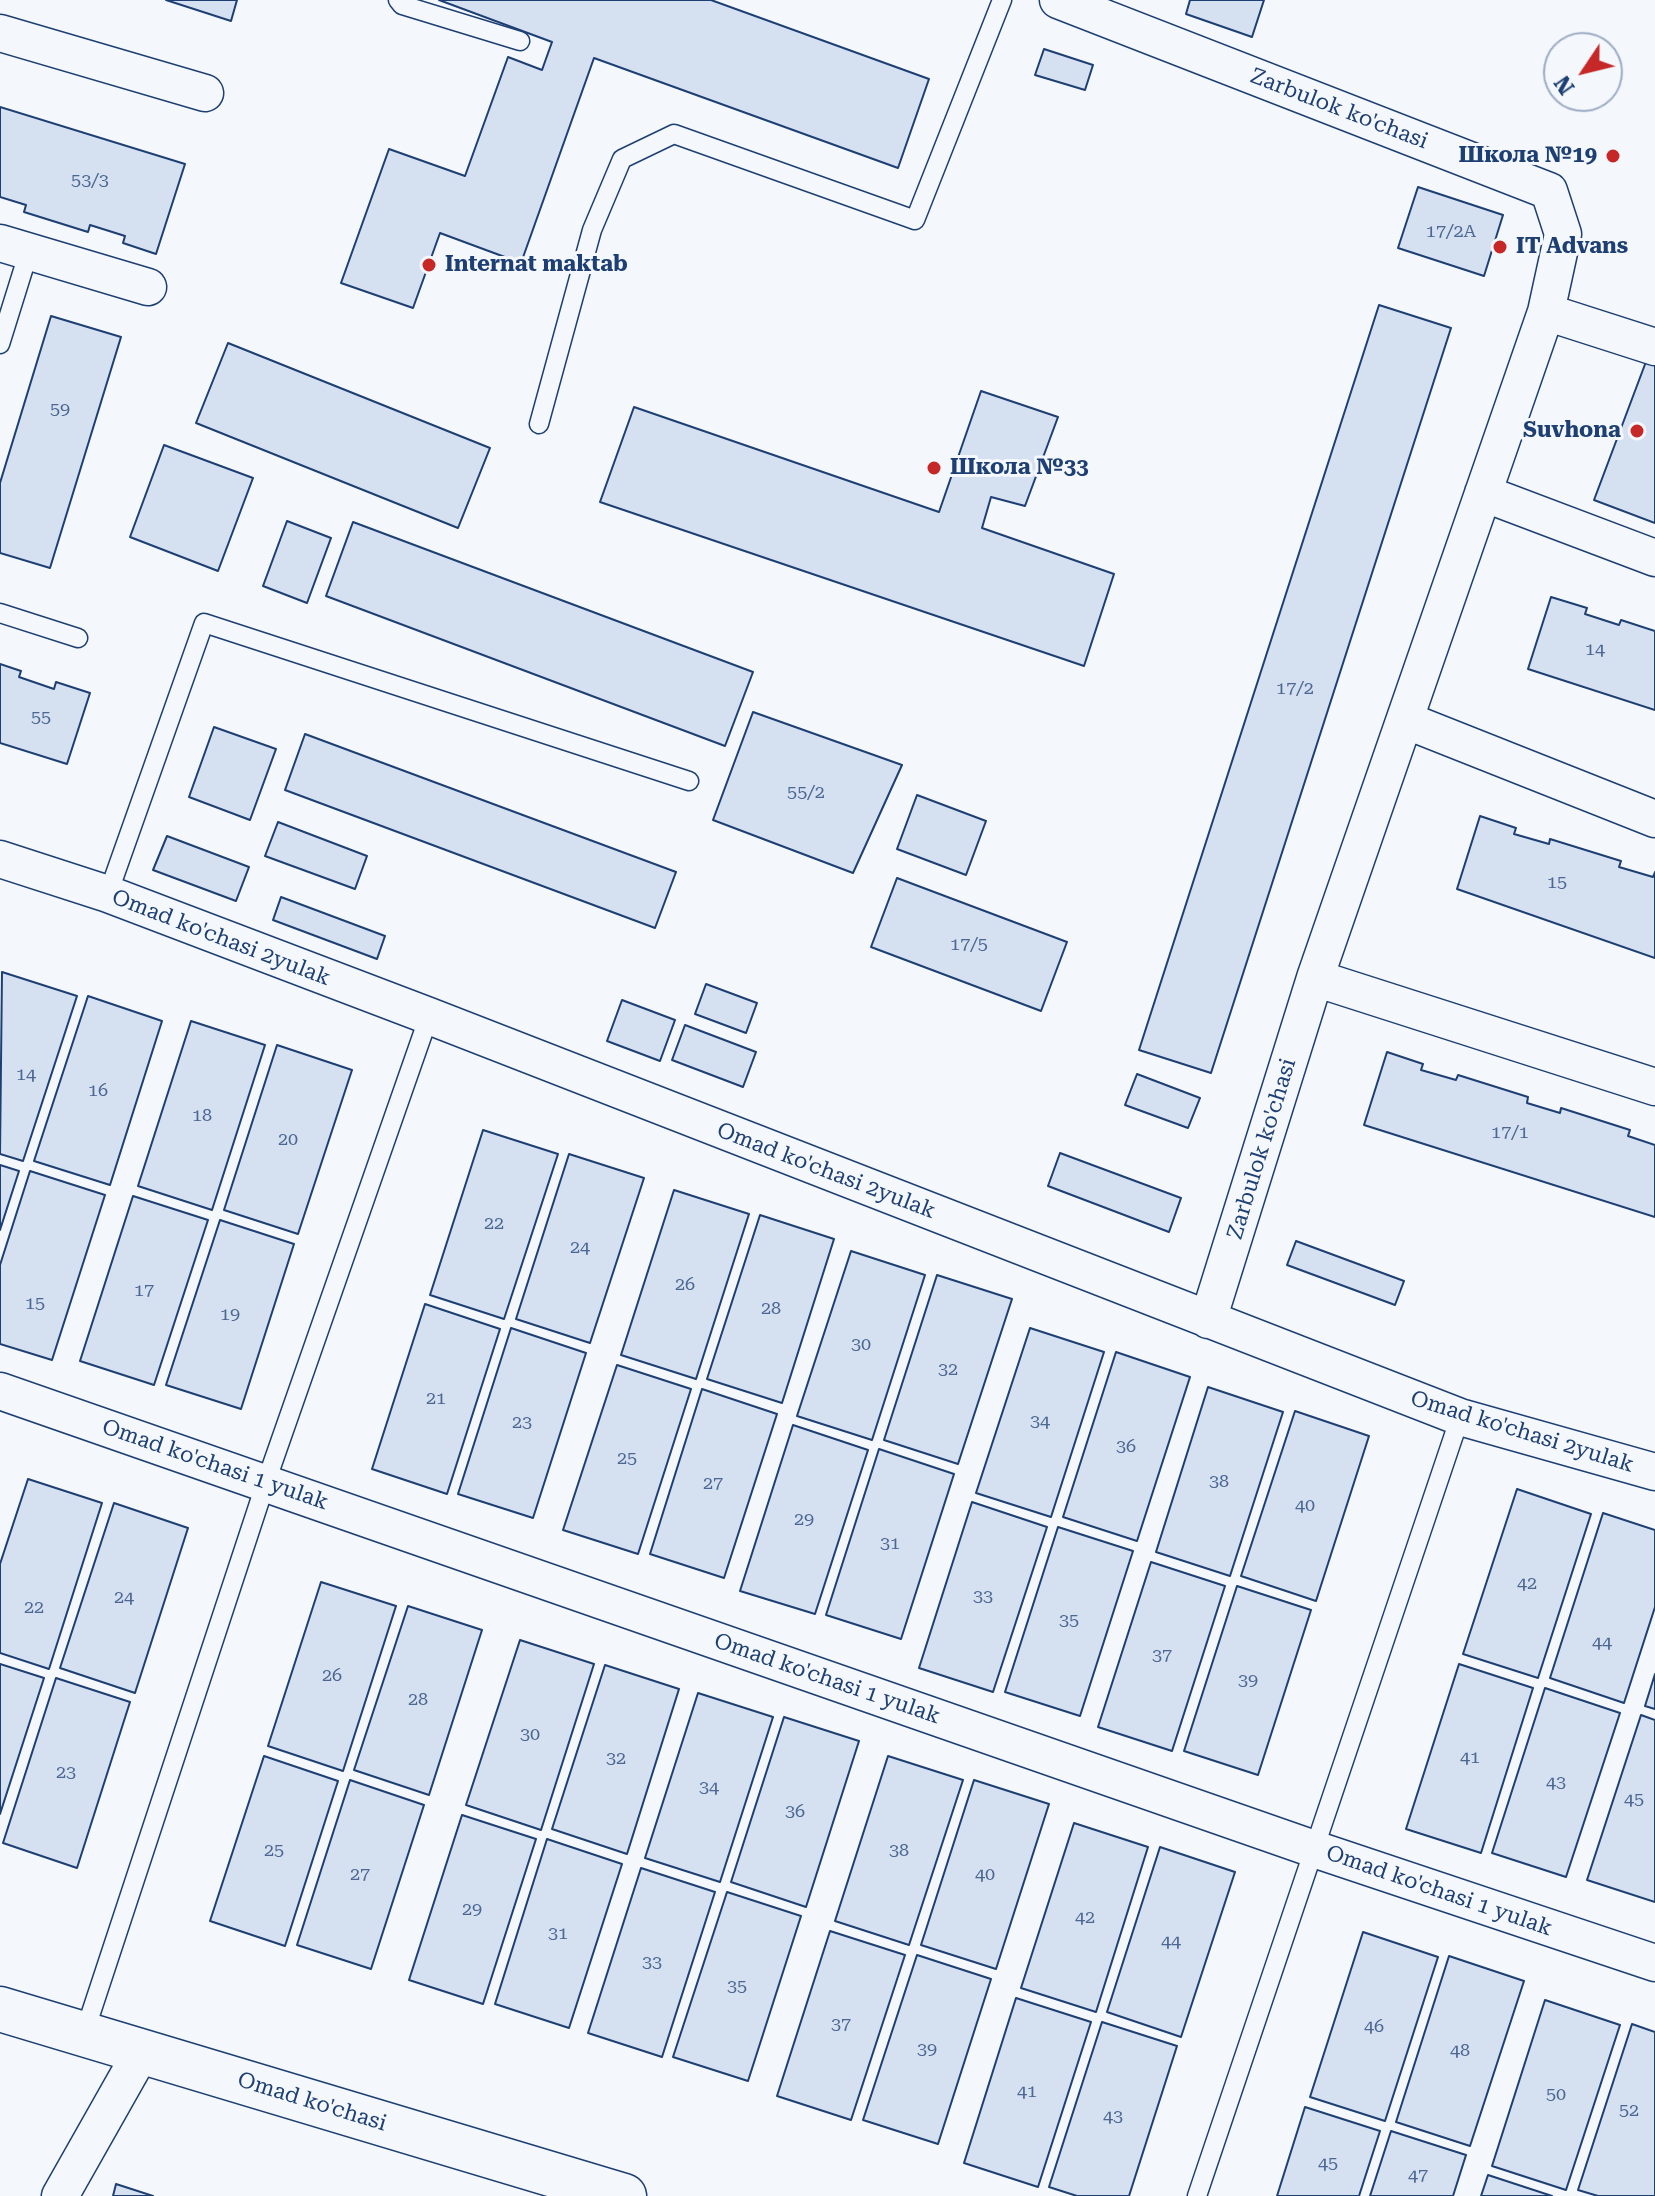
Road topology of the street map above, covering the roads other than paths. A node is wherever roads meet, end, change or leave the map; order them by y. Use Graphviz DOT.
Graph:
graph roads {
  1 [pos="398,0"];
  2 [pos="1002,0"];
  3 [pos="1058,0"];
  4 [pos="0,33"];
  5 [pos="520,41"];
  6 [pos="205,93"];
  7 [pos="15,247"];
  8 [pos="148,287"];
  9 [pos="1546,312"];
  10 [pos="0,344"];
  11 [pos="1655,347"];
  12 [pos="539,424"];
  13 [pos="1483,493"];
  14 [pos="1655,558"];
  15 [pos="0,613"];
  16 [pos="78,638"];
  17 [pos="1405,720"];
  18 [pos="689,781"];
  19 [pos="1655,819"];
  20 [pos="0,859"];
  21 [pos="108,894"];
  22 [pos="1315,978"];
  23 [pos="429,1016"];
  24 [pos="1655,1087"];
  25 [pos="1208,1320"];
  26 [pos="0,1391"];
  27 [pos="1460,1417"];
  28 [pos="1655,1472"];
  29 [pos="266,1482"];
  30 [pos="1314,1849"];
  31 [pos="1655,1963"];
  32 [pos="0,2009"];
  33 [pos="84,2034"];
  34 [pos="142,2051"];
  35 [pos="60,2196"];
  36 [pos="624,2196"];
  37 [pos="1197,2196"];
  1 -- 5 [label="lane"];
  2 -- 12 [label="lane"];
  3 -- 9 [label="street, Zarbulok ko'chasi"];
  4 -- 6 [label="street"];
  7 -- 8 [label="street"];
  7 -- 10 [label="lane"];
  9 -- 11 [label="street"];
  9 -- 13 [label="street, Zarbulok ko'chasi"];
  13 -- 14 [label="street"];
  13 -- 17 [label="street, Zarbulok ko'chasi"];
  15 -- 16 [label="lane"];
  17 -- 19 [label="street"];
  17 -- 22 [label="street, Zarbulok ko'chasi"];
  18 -- 21 [label="lane"];
  20 -- 21 [label="street, Omad ko'chasi 2yulak"];
  21 -- 23 [label="street, Omad ko'chasi 2yulak"];
  22 -- 24 [label="street"];
  22 -- 25 [label="street, Zarbulok ko'chasi"];
  23 -- 25 [label="street, Omad ko'chasi 2yulak"];
  23 -- 29 [label="lane"];
  25 -- 27 [label="street, Omad ko'chasi 2yulak"];
  26 -- 29 [label="street, Omad ko'chasi 1 yulak"];
  27 -- 28 [label="street, Omad ko'chasi 2yulak"];
  27 -- 30 [label="lane"];
  29 -- 30 [label="street, Omad ko'chasi 1 yulak"];
  29 -- 33 [label="lane"];
  30 -- 31 [label="street, Omad ko'chasi 1 yulak"];
  30 -- 37 [label="lane"];
  32 -- 33 [label="street, Omad ko'chasi"];
  33 -- 34 [label="street, Omad ko'chasi"];
  34 -- 35 [label="street"];
  34 -- 36 [label="street, Omad ko'chasi"];
}
